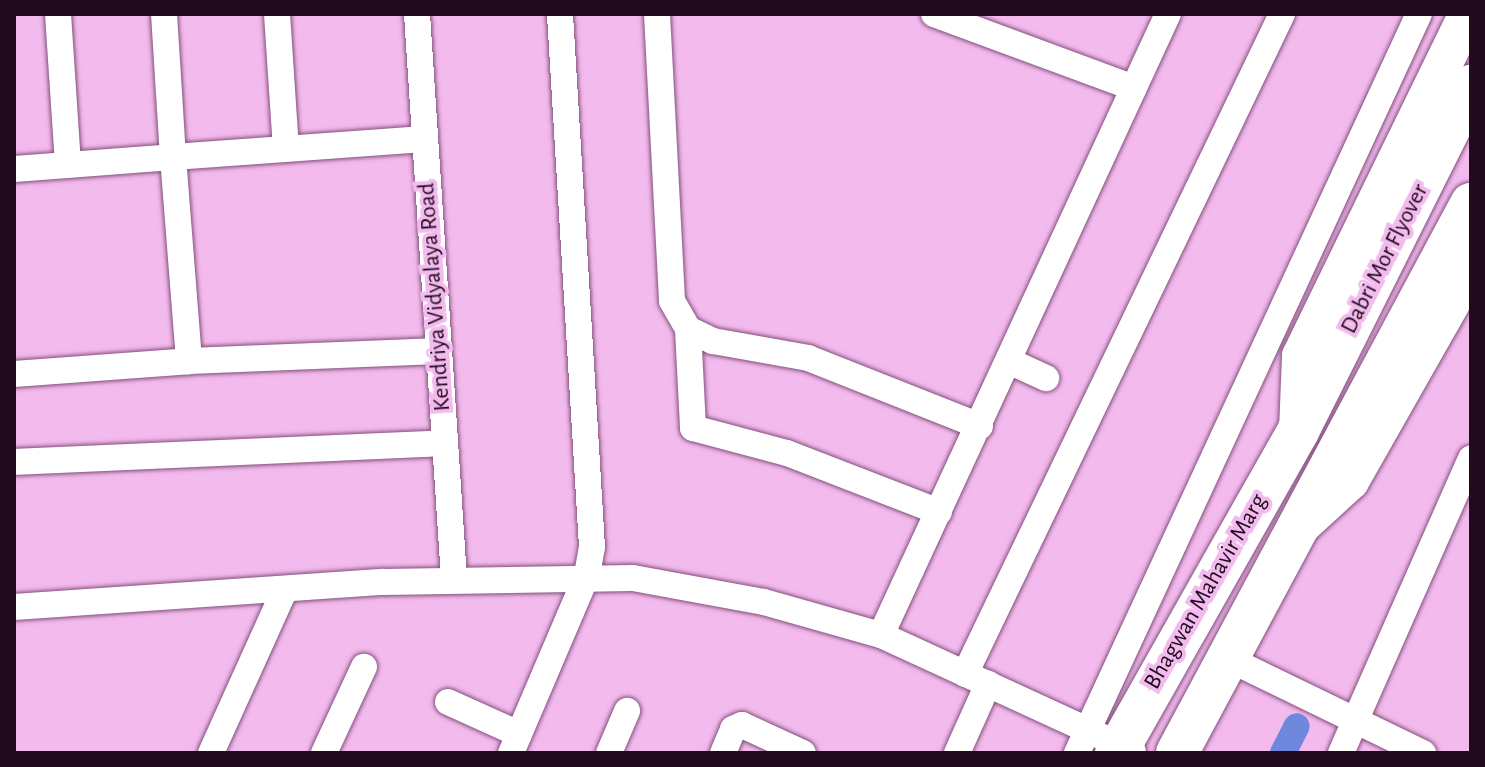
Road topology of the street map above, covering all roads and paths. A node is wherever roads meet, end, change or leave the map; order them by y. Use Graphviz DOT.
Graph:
graph roads {
  1 [pos="58,14"];
  2 [pos="164,14"];
  3 [pos="277,14"];
  4 [pos="417,14"];
  5 [pos="560,14"];
  6 [pos="657,14"];
  7 [pos="934,14"];
  8 [pos="1168,14"];
  9 [pos="1282,14"];
  10 [pos="1419,14"];
  11 [pos="1468,14"];
  12 [pos="1471,86"];
  13 [pos="1134,88"];
  14 [pos="425,139"];
  15 [pos="286,149"];
  16 [pos="173,157"];
  17 [pos="68,165"];
  18 [pos="14,169"];
  19 [pos="1466,214"];
  20 [pos="1471,268"];
  21 [pos="688,329"];
  22 [pos="439,351"];
  23 [pos="189,361"];
  24 [pos="1009,361"];
  25 [pos="14,374"];
  26 [pos="1046,378"];
  27 [pos="980,426"];
  28 [pos="1298,431"];
  29 [pos="445,443"];
  30 [pos="1471,458"];
  31 [pos="14,462"];
  32 [pos="939,512"];
  33 [pos="1295,531"];
  34 [pos="587,575"];
  35 [pos="454,579"];
  36 [pos="285,589"];
  37 [pos="14,607"];
  38 [pos="881,635"];
  39 [pos="1229,659"];
  40 [pos="364,667"];
  41 [pos="976,679"];
  42 [pos="448,702"];
  43 [pos="627,711"];
  44 [pos="1345,715"];
  45 [pos="515,743"];
  46 [pos="1108,746"];
  47 [pos="211,753"];
  48 [pos="324,753"];
  49 [pos="609,753"];
  50 [pos="723,753"];
  51 [pos="803,753"];
  52 [pos="957,753"];
  53 [pos="1177,753"];
  54 [pos="1341,753"];
  55 [pos="1423,753"];
  1 -- 17 [label="street"];
  2 -- 16 [label="street"];
  3 -- 15 [label="street"];
  4 -- 14 [label="street, Kendriya Vidyalaya Road"];
  5 -- 34 [label="street"];
  6 -- 21 [label="street"];
  7 -- 13 [label="street"];
  8 -- 13 [label="street"];
  9 -- 41 [label="street"];
  10 -- 46 [label="street"];
  11 -- 28 [label="main road"];
  12 -- 28 [label="main road, Dabri Mor Flyover"];
  13 -- 24 [label="street"];
  14 -- 15 [label="street"];
  14 -- 22 [label="street, Kendriya Vidyalaya Road"];
  15 -- 16 [label="street"];
  16 -- 17 [label="street"];
  16 -- 23 [label="street"];
  17 -- 18 [label="street"];
  19 -- 33 [label="main road, Dabri Mor Flyover"];
  20 -- 33 [label="main road"];
  21 -- 27 [label="street"];
  21 -- 32 [label="street"];
  22 -- 23 [label="street"];
  22 -- 29 [label="street, Kendriya Vidyalaya Road"];
  23 -- 25 [label="street"];
  24 -- 26 [label="street"];
  24 -- 27 [label="street"];
  27 -- 32 [label="street"];
  28 -- 46 [label="main road, Bhagwan Mahavir Marg"];
  29 -- 31 [label="street"];
  29 -- 35 [label="street, Kendriya Vidyalaya Road"];
  30 -- 44 [label="street"];
  32 -- 38 [label="street"];
  33 -- 39 [label="main road, Bhagwan Mahavir Marg"];
  34 -- 35 [label="street"];
  34 -- 38 [label="street"];
  34 -- 45 [label="street"];
  35 -- 36 [label="street"];
  36 -- 37 [label="street"];
  36 -- 47 [label="street"];
  38 -- 41 [label="street"];
  39 -- 44 [label="street"];
  39 -- 53 [label="main road, Bhagwan Mahavir Marg"];
  40 -- 48 [label="street"];
  41 -- 46 [label="street"];
  41 -- 52 [label="street"];
  42 -- 45 [label="street"];
  43 -- 49 [label="street"];
  44 -- 54 [label="street"];
  44 -- 55 [label="street"];
  50 -- 51 [label="street"];
}
